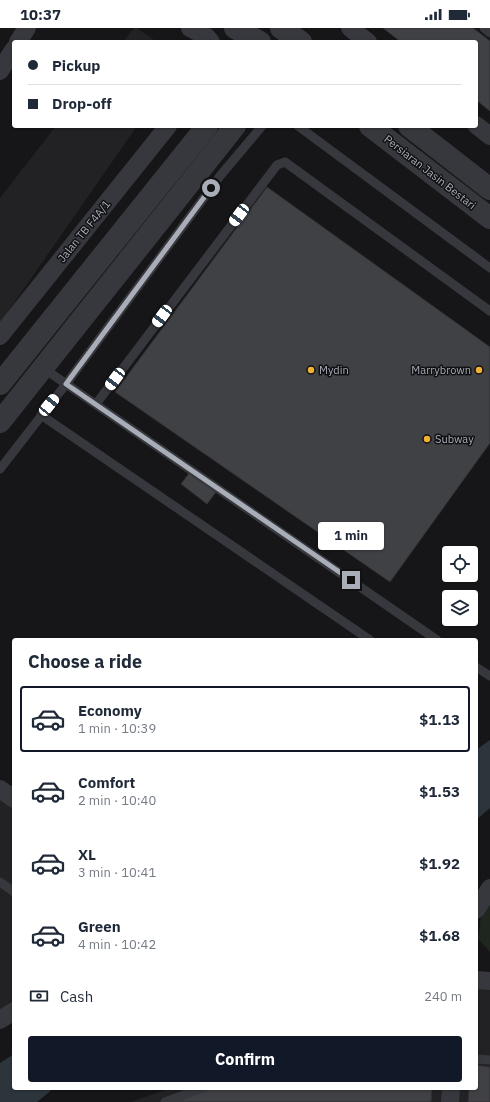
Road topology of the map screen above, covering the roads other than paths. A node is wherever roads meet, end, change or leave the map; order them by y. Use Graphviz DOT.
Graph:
graph roads {
  1 [pos="27,28"];
  2 [pos="190,28"];
  3 [pos="235,28"];
  4 [pos="350,28"];
  5 [pos="484,28"];
  6 [pos="490,33"];
  7 [pos="19,40"];
  8 [pos="209,40"];
  9 [pos="256,40"];
  10 [pos="365,40"];
  11 [pos="12,52"];
  12 [pos="0,71"];
  13 [pos="478,127"];
  14 [pos="166,128"];
  15 [pos="205,128"];
  16 [pos="233,128"];
  17 [pos="260,128"];
  18 [pos="301,128"];
  19 [pos="373,128"];
  20 [pos="412,128"];
  21 [pos="490,136"];
  22 [pos="490,189"];
  23 [pos="490,218"];
  24 [pos="490,268"];
  25 [pos="490,311"];
  26 [pos="0,336"];
  27 [pos="42,367"];
  28 [pos="0,384"];
  29 [pos="66,384"];
  30 [pos="96,404"];
  31 [pos="41,415"];
  32 [pos="0,422"];
  33 [pos="0,469"];
  34 [pos="367,638"];
  35 [pos="434,638"];
  36 [pos="478,668"];
  37 [pos="490,676"];
  38 [pos="0,789"];
  39 [pos="12,798"];
  40 [pos="0,882"];
  41 [pos="490,888"];
  42 [pos="12,891"];
  43 [pos="478,907"];
  44 [pos="478,980"];
  45 [pos="490,981"];
  46 [pos="12,1011"];
  47 [pos="0,1020"];
  48 [pos="478,1059"];
  49 [pos="490,1060"];
  50 [pos="198,1090"];
  51 [pos="451,1090"];
  52 [pos="165,1102"];
  53 [pos="450,1102"];
  1 -- 7 [label="street"];
  2 -- 8 [label="street"];
  3 -- 9 [label="street"];
  4 -- 10 [label="street"];
  5 -- 6 [label="lane"];
  11 -- 12 [label="street"];
  13 -- 21 [label="street"];
  14 -- 26 [label="street, Jalan TB F4A/1"];
  15 -- 28 [label="street"];
  16 -- 27 [label="street"];
  17 -- 29 [label="lane"];
  18 -- 24 [label="lane"];
  19 -- 23 [label="street, Persiaran Jasin Bestari"];
  20 -- 22 [label="street"];
  25 -- 30 [label="lane"];
  27 -- 29 [label="lane"];
  27 -- 32 [label="street"];
  29 -- 30 [label="lane"];
  29 -- 31 [label="lane"];
  30 -- 35 [label="lane"];
  31 -- 33 [label="lane"];
  31 -- 34 [label="lane"];
  36 -- 37 [label="lane"];
  38 -- 39 [label="street"];
  40 -- 42 [label="lane"];
  41 -- 43 [label="street"];
  44 -- 45 [label="street"];
  46 -- 47 [label="street"];
  48 -- 49 [label="lane"];
  50 -- 52 [label="lane"];
  51 -- 53 [label="street"];
}
